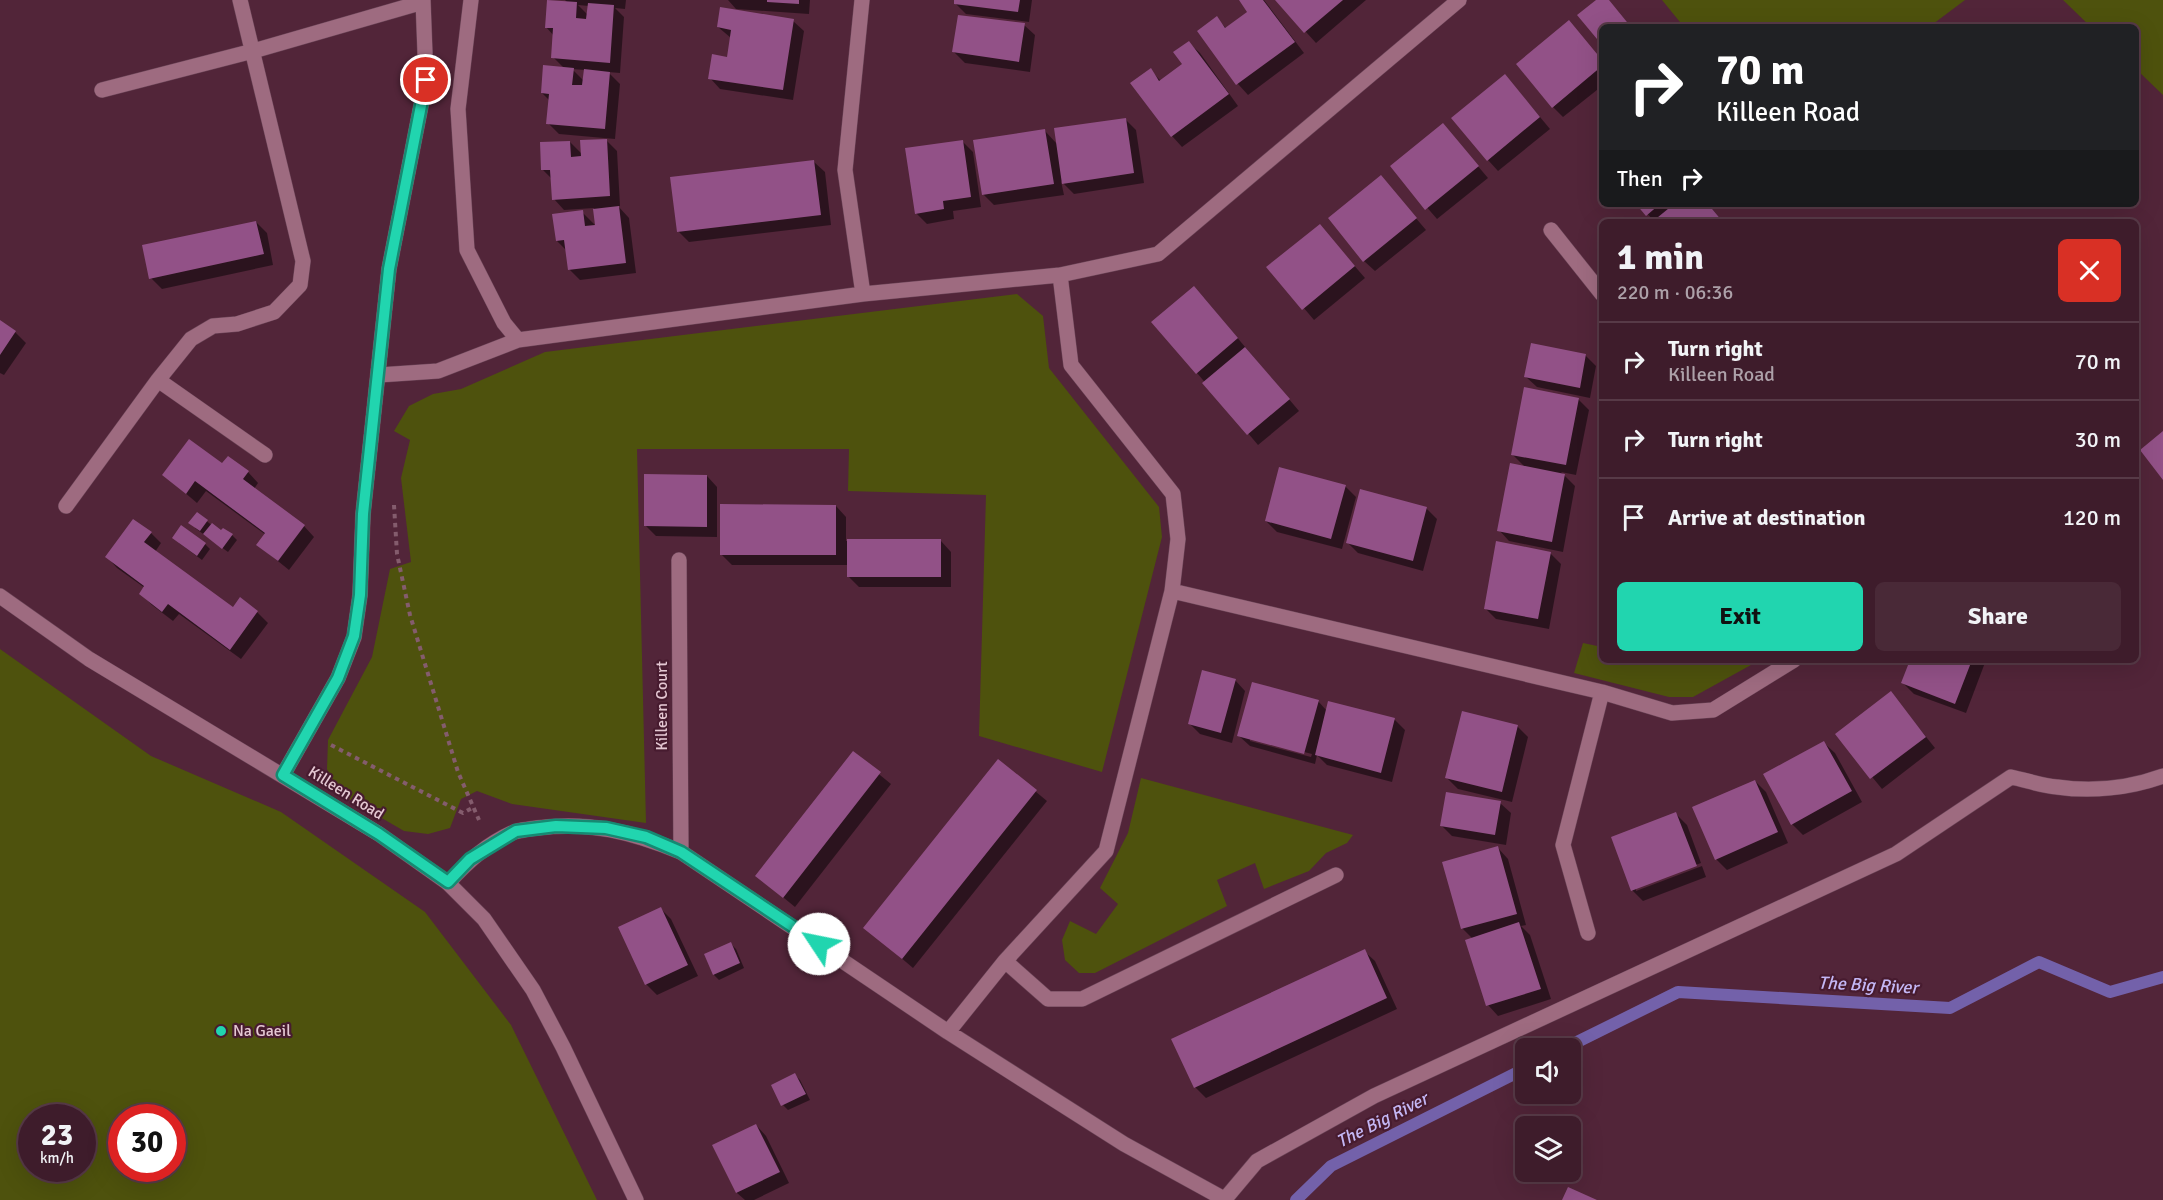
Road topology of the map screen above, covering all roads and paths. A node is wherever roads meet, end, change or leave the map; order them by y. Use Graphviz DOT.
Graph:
graph roads {
  1 [pos="240,0"];
  2 [pos="471,0"];
  3 [pos="862,0"];
  4 [pos="1459,0"];
  5 [pos="423,1"];
  6 [pos="253,51"];
  7 [pos="102,90"];
  8 [pos="1551,230"];
  9 [pos="1060,275"];
  10 [pos="1599,290"];
  11 [pos="862,294"];
  12 [pos="518,340"];
  13 [pos="379,375"];
  14 [pos="158,380"];
  15 [pos="265,455"];
  16 [pos="394,500"];
  17 [pos="66,506"];
  18 [pos="679,560"];
  19 [pos="1172,591"];
  20 [pos="0,596"];
  21 [pos="1789,663"];
  22 [pos="1602,692"];
  23 [pos="306,732"];
  24 [pos="283,775"];
  25 [pos="2163,776"];
  26 [pos="474,807"];
  27 [pos="490,846"];
  28 [pos="681,852"];
  29 [pos="1336,875"];
  30 [pos="448,882"];
  31 [pos="1588,933"];
  32 [pos="1005,961"];
  33 [pos="948,1032"];
  34 [pos="636,1200"];
  35 [pos="1226,1200"];
  1 -- 6 [label="street"];
  2 -- 12 [label="street"];
  3 -- 11 [label="street"];
  4 -- 9 [label="street"];
  5 -- 6 [label="street"];
  5 -- 13 [label="street"];
  6 -- 7 [label="street"];
  6 -- 14 [label="street"];
  8 -- 10 [label="street"];
  9 -- 11 [label="street"];
  9 -- 19 [label="street"];
  11 -- 12 [label="street"];
  12 -- 13 [label="street"];
  13 -- 23 [label="street"];
  14 -- 15 [label="street"];
  14 -- 17 [label="street"];
  16 -- 26 [label="path"];
  18 -- 28 [label="street, Killeen Court"];
  19 -- 22 [label="street"];
  19 -- 32 [label="street"];
  20 -- 24 [label="street, Killeen Road"];
  21 -- 22 [label="street"];
  22 -- 31 [label="street"];
  23 -- 24 [label="street"];
  23 -- 26 [label="path"];
  24 -- 30 [label="street, Killeen Road"];
  25 -- 35 [label="street"];
  26 -- 27 [label="path"];
  27 -- 28 [label="street"];
  27 -- 30 [label="street"];
  28 -- 33 [label="street"];
  29 -- 32 [label="street"];
  30 -- 34 [label="street, Killeen Road"];
  32 -- 33 [label="street"];
  33 -- 35 [label="street"];
}
